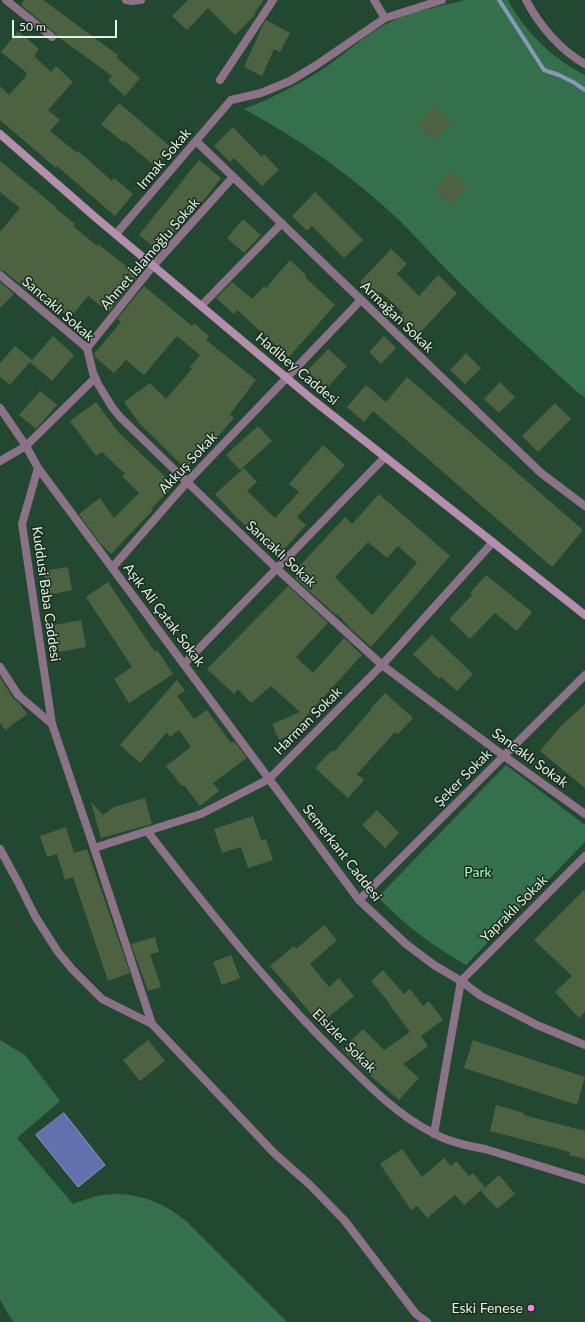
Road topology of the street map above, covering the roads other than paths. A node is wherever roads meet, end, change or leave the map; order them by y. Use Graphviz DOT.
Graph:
graph roads {
  1 [pos="6,0"];
  2 [pos="126,0"];
  3 [pos="141,0"];
  4 [pos="273,0"];
  5 [pos="374,0"];
  6 [pos="442,0"];
  7 [pos="526,0"];
  8 [pos="385,18"];
  9 [pos="52,37"];
  10 [pos="585,64"];
  11 [pos="220,80"];
  12 [pos="0,134"];
  13 [pos="196,141"];
  14 [pos="234,177"];
  15 [pos="282,223"];
  16 [pos="116,234"];
  17 [pos="154,266"];
  18 [pos="0,276"];
  19 [pos="361,300"];
  20 [pos="201,306"];
  21 [pos="87,348"];
  22 [pos="286,377"];
  23 [pos="95,378"];
  24 [pos="0,408"];
  25 [pos="26,446"];
  26 [pos="385,457"];
  27 [pos="0,461"];
  28 [pos="38,468"];
  29 [pos="187,482"];
  30 [pos="585,506"];
  31 [pos="492,542"];
  32 [pos="112,568"];
  33 [pos="276,568"];
  34 [pos="585,615"];
  35 [pos="184,664"];
  36 [pos="382,665"];
  37 [pos="0,667"];
  38 [pos="585,675"];
  39 [pos="52,724"];
  40 [pos="504,756"];
  41 [pos="269,779"];
  42 [pos="585,814"];
  43 [pos="147,831"];
  44 [pos="94,848"];
  45 [pos="0,849"];
  46 [pos="585,856"];
  47 [pos="359,900"];
  48 [pos="461,981"];
  49 [pos="152,1024"];
  50 [pos="584,1044"];
  51 [pos="434,1134"];
  52 [pos="585,1180"];
  53 [pos="427,1322"];
  1 -- 9 [label="street"];
  2 -- 3 [label="street"];
  4 -- 11 [label="street"];
  5 -- 8 [label="street"];
  6 -- 8 [label="street"];
  7 -- 10 [label="street"];
  8 -- 13 [label="street, Irmak Sokak"];
  12 -- 16 [label="main road, Hadibey Caddesi"];
  13 -- 14 [label="street, Armağan Sokak"];
  13 -- 16 [label="street, Irmak Sokak"];
  14 -- 15 [label="street, Armağan Sokak"];
  14 -- 17 [label="street, Ahmet İslamoğlu Sokak"];
  15 -- 19 [label="street, Armağan Sokak"];
  15 -- 20 [label="street"];
  16 -- 17 [label="main road, Hadibey Caddesi"];
  17 -- 20 [label="main road, Hadibey Caddesi"];
  17 -- 21 [label="street, Ahmet İslamoğlu Sokak"];
  18 -- 21 [label="street, Sancaklı Sokak"];
  19 -- 22 [label="street, Akkuş Sokak"];
  19 -- 30 [label="street, Armağan Sokak"];
  20 -- 22 [label="main road, Hadibey Caddesi"];
  21 -- 23 [label="street, Sancaklı Sokak"];
  22 -- 26 [label="main road, Hadibey Caddesi"];
  22 -- 29 [label="street, Akkuş Sokak"];
  23 -- 25 [label="street"];
  23 -- 29 [label="street, Sancaklı Sokak"];
  24 -- 25 [label="street"];
  25 -- 27 [label="street"];
  25 -- 28 [label="street"];
  26 -- 31 [label="main road, Hadibey Caddesi"];
  26 -- 33 [label="street"];
  28 -- 32 [label="street, Aşık Ali Çatak Sokak"];
  28 -- 39 [label="street, Kuddusi Baba Caddesi"];
  29 -- 32 [label="street, Akkuş Sokak"];
  29 -- 33 [label="street, Sancaklı Sokak"];
  31 -- 34 [label="main road, Hadibey Caddesi"];
  31 -- 36 [label="street, Harman Sokak"];
  32 -- 35 [label="street, Aşık Ali Çatak Sokak"];
  33 -- 35 [label="street"];
  33 -- 36 [label="street, Sancaklı Sokak"];
  35 -- 41 [label="street, Aşık Ali Çatak Sokak"];
  36 -- 40 [label="street, Sancaklı Sokak"];
  36 -- 41 [label="street, Harman Sokak"];
  37 -- 39 [label="street"];
  38 -- 40 [label="street, Şeker Sokak"];
  39 -- 44 [label="street, Kuddusi Baba Caddesi"];
  40 -- 42 [label="street, Sancaklı Sokak"];
  40 -- 47 [label="street, Şeker Sokak"];
  41 -- 43 [label="street, Harman Sokak"];
  41 -- 47 [label="street, Semerkant Caddesi"];
  43 -- 44 [label="street, Harman Sokak"];
  43 -- 51 [label="street, Elsizler Sokak"];
  44 -- 49 [label="street, Kuddusi Baba Caddesi"];
  45 -- 49 [label="street"];
  46 -- 48 [label="street, Yapraklı Sokak"];
  47 -- 48 [label="street, Semerkant Caddesi"];
  48 -- 50 [label="street, Semerkant Caddesi"];
  48 -- 51 [label="street"];
  49 -- 53 [label="street"];
  51 -- 52 [label="street, Elsizler Sokak"];
}
